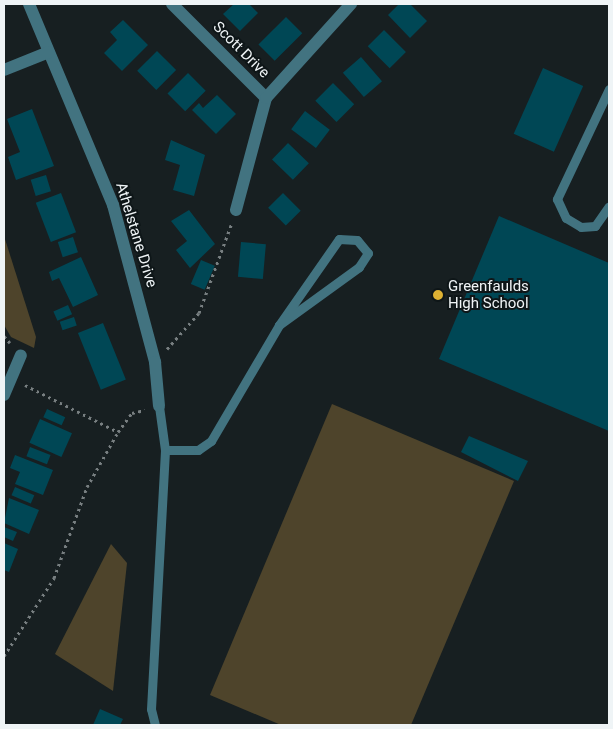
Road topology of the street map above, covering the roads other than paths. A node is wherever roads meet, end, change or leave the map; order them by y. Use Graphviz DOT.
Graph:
graph roads {
  1 [pos="29,4"];
  2 [pos="172,4"];
  3 [pos="351,4"];
  4 [pos="49,52"];
  5 [pos="4,70"];
  6 [pos="609,89"];
  7 [pos="266,98"];
  8 [pos="609,206"];
  9 [pos="236,210"];
  10 [pos="279,325"];
  11 [pos="21,355"];
  12 [pos="4,394"];
  13 [pos="159,406"];
  14 [pos="165,450"];
  15 [pos="155,725"];
  1 -- 4 [label="street, Athelstane Drive"];
  2 -- 7 [label="street, Scott Drive"];
  3 -- 7 [label="street, Scott Drive"];
  4 -- 5 [label="street"];
  4 -- 13 [label="street, Athelstane Drive"];
  6 -- 8 [label="lane"];
  7 -- 9 [label="street, Scott Drive"];
  10 -- 10 [label="lane"];
  10 -- 14 [label="lane"];
  11 -- 12 [label="street"];
  13 -- 14 [label="lane"];
  14 -- 15 [label="lane"];
}
